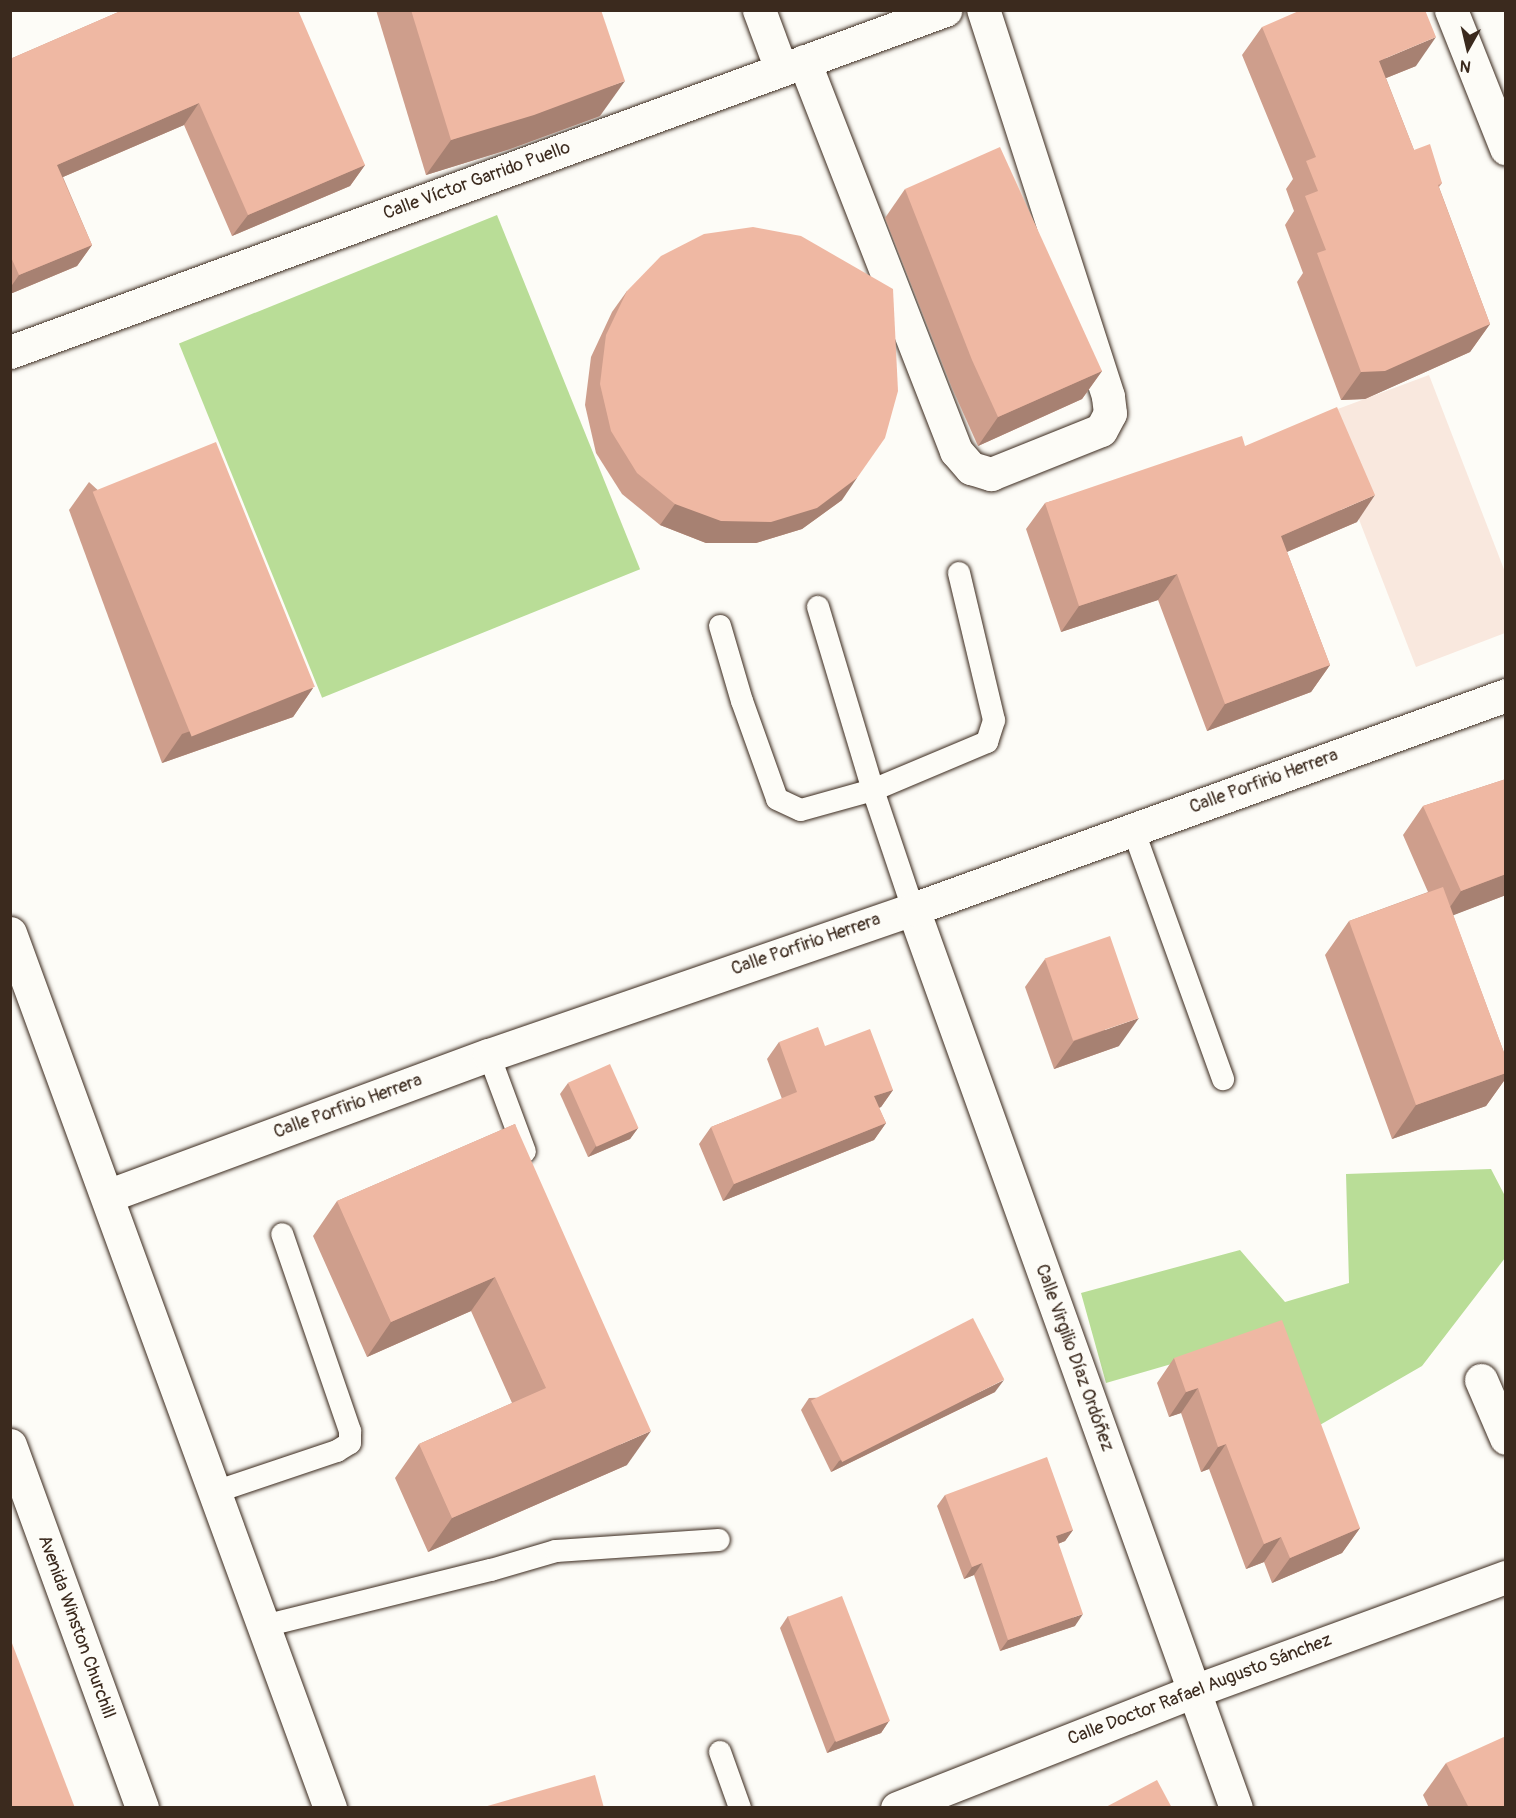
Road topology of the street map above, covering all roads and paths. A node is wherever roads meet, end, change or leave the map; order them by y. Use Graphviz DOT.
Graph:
graph roads {
  1 [pos="759,10"];
  2 [pos="945,10"];
  3 [pos="983,10"];
  4 [pos="1451,10"];
  5 [pos="792,65"];
  6 [pos="1506,148"];
  7 [pos="10,352"];
  8 [pos="959,573"];
  9 [pos="818,607"];
  10 [pos="720,626"];
  11 [pos="1506,695"];
  12 [pos="873,790"];
  13 [pos="1133,829"];
  14 [pos="913,909"];
  15 [pos="10,933"];
  16 [pos="489,1055"];
  17 [pos="1223,1079"];
  18 [pos="535,1178"];
  19 [pos="107,1196"];
  20 [pos="282,1234"];
  21 [pos="1481,1380"];
  22 [pos="1506,1438"];
  23 [pos="10,1445"];
  24 [pos="215,1492"];
  25 [pos="719,1540"];
  26 [pos="1506,1577"];
  27 [pos="264,1626"];
  28 [pos="1194,1691"];
  29 [pos="720,1752"];
  30 [pos="142,1808"];
  31 [pos="330,1808"];
  32 [pos="740,1808"];
  33 [pos="897,1808"];
  34 [pos="1236,1808"];
  1 -- 5 [label="street"];
  2 -- 5 [label="street, Calle Víctor Garrido Puello"];
  3 -- 5 [label="street"];
  4 -- 6 [label="street"];
  5 -- 7 [label="street, Calle Víctor Garrido Puello"];
  8 -- 12 [label="lane"];
  9 -- 12 [label="lane"];
  10 -- 12 [label="lane"];
  11 -- 13 [label="street, Calle Porfirio Herrera"];
  12 -- 14 [label="lane"];
  13 -- 14 [label="street, Calle Porfirio Herrera"];
  13 -- 17 [label="lane"];
  14 -- 16 [label="street, Calle Porfirio Herrera"];
  14 -- 28 [label="street, Calle Virgilio Díaz Ordóñez"];
  15 -- 19 [label="street"];
  16 -- 18 [label="lane"];
  16 -- 19 [label="street, Calle Porfirio Herrera"];
  19 -- 24 [label="street"];
  20 -- 24 [label="lane"];
  21 -- 22 [label="street"];
  23 -- 30 [label="street, Avenida Winston Churchill"];
  24 -- 27 [label="street"];
  25 -- 27 [label="lane"];
  26 -- 28 [label="street, Calle Doctor Rafael Augusto Sánchez"];
  27 -- 31 [label="street"];
  28 -- 33 [label="street, Calle Doctor Rafael Augusto Sánchez"];
  28 -- 34 [label="street, Calle Virgilio Díaz Ordóñez"];
  29 -- 32 [label="lane"];
}
